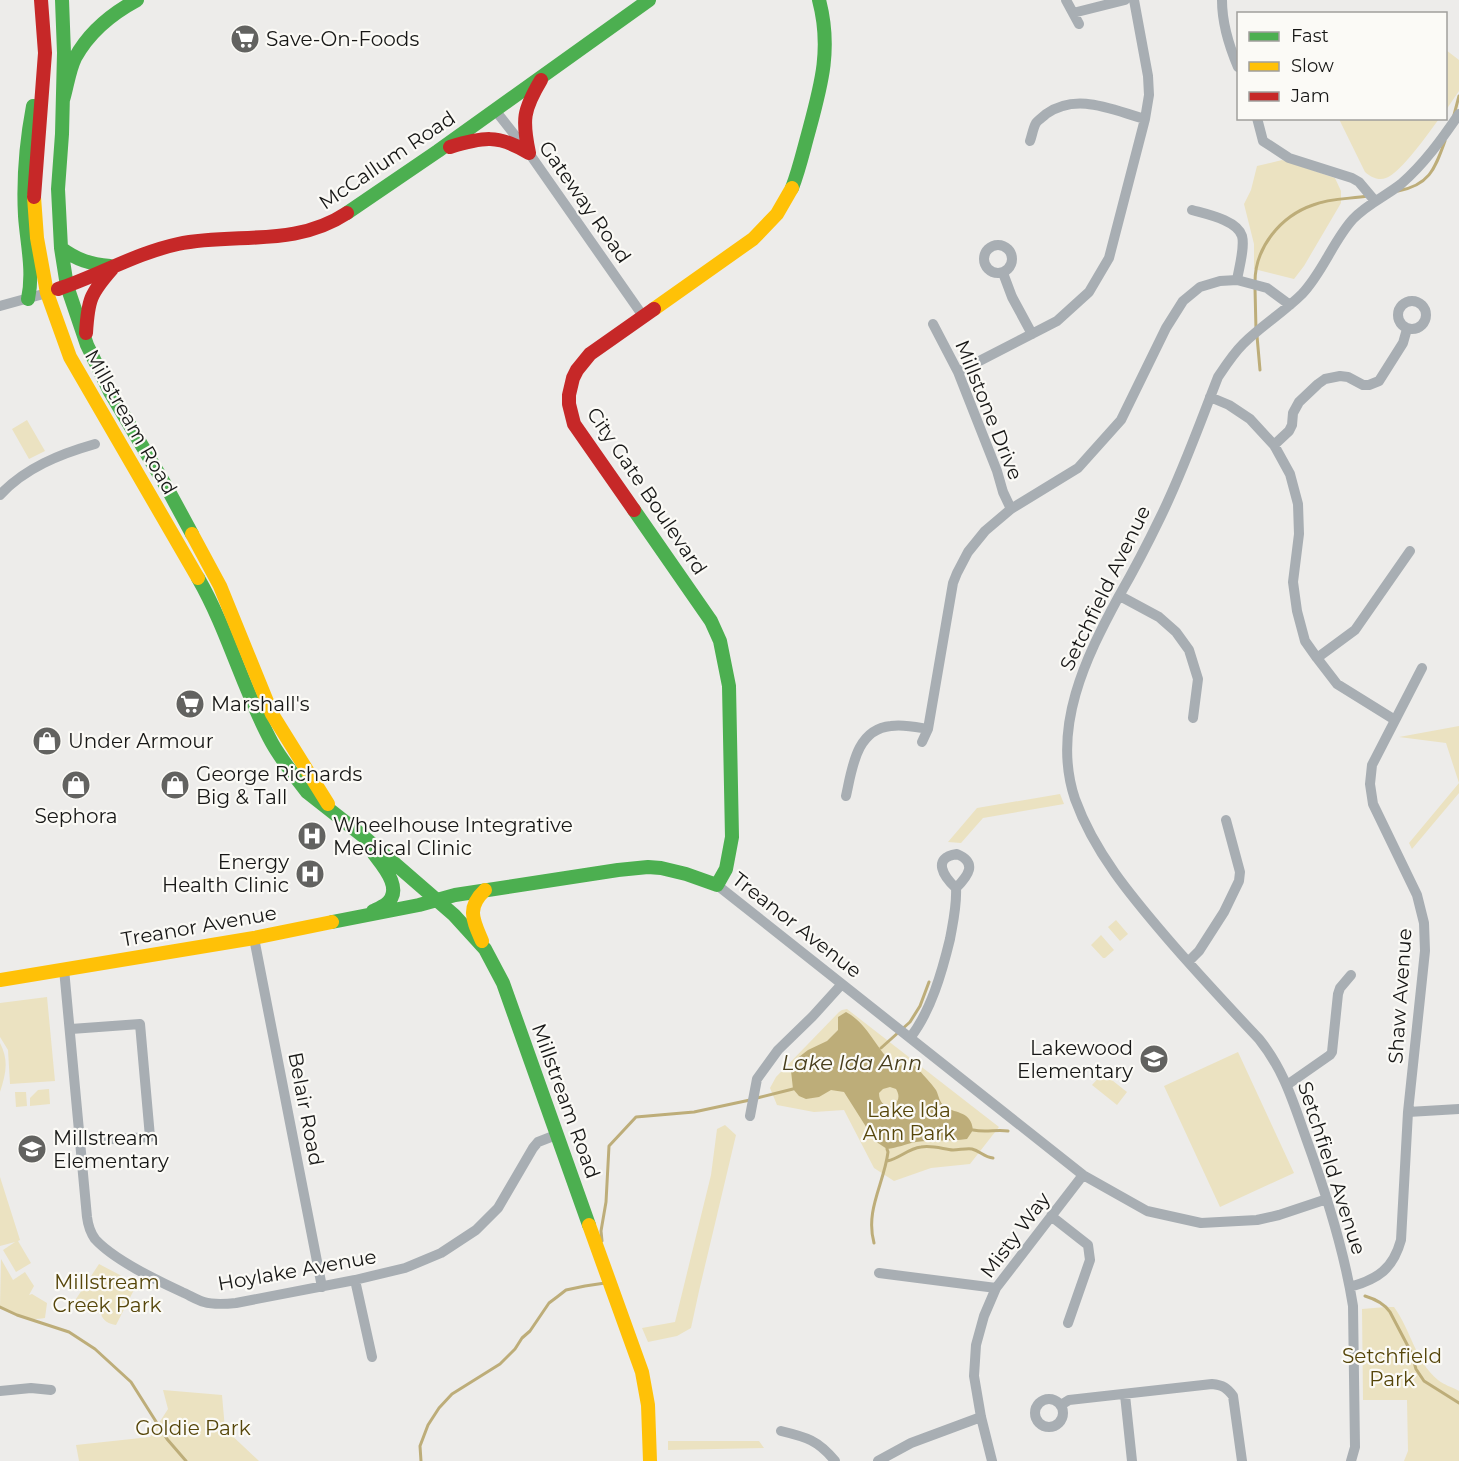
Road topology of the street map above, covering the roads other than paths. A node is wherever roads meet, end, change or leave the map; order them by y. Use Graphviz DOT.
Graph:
graph roads {
  1 [pos="41,0"];
  2 [pos="62,0"];
  3 [pos="137,0"];
  4 [pos="649,0"];
  5 [pos="819,0"];
  6 [pos="1066,0"];
  7 [pos="1125,0"];
  8 [pos="1134,0"];
  9 [pos="1222,0"];
  10 [pos="1073,13"];
  11 [pos="1079,24"];
  12 [pos="45,53"];
  13 [pos="1237,63"];
  14 [pos="543,76"];
  15 [pos="63,100"];
  16 [pos="495,110"];
  17 [pos="1459,114"];
  18 [pos="1145,118"];
  19 [pos="1258,120"];
  20 [pos="1030,141"];
  21 [pos="438,151"];
  22 [pos="529,153"];
  23 [pos="1375,201"];
  24 [pos="1191,210"];
  25 [pos="61,248"];
  26 [pos="113,266"];
  27 [pos="1003,273"];
  28 [pos="1237,280"];
  29 [pos="67,286"];
  30 [pos="47,293"];
  31 [pos="28,298"];
  32 [pos="4,304"];
  33 [pos="1290,305"];
  34 [pos="643,316"];
  35 [pos="933,324"];
  36 [pos="1407,329"];
  37 [pos="1032,334"];
  38 [pos="86,342"];
  39 [pos="958,372"];
  40 [pos="1210,397"];
  41 [pos="95,444"];
  42 [pos="1274,445"];
  43 [pos="0,495"];
  44 [pos="1011,509"];
  45 [pos="1410,550"];
  46 [pos="1120,596"];
  47 [pos="1317,658"];
  48 [pos="1422,668"];
  49 [pos="1193,718"];
  50 [pos="1395,720"];
  51 [pos="928,729"];
  52 [pos="922,742"];
  53 [pos="846,796"];
  54 [pos="337,816"];
  55 [pos="1226,820"];
  56 [pos="363,836"];
  57 [pos="717,885"];
  58 [pos="956,888"];
  59 [pos="485,890"];
  60 [pos="437,900"];
  61 [pos="365,915"];
  62 [pos="254,938"];
  63 [pos="485,949"];
  64 [pos="1188,962"];
  65 [pos="64,969"];
  66 [pos="1351,975"];
  67 [pos="0,980"];
  68 [pos="841,985"];
  69 [pos="71,1029"];
  70 [pos="910,1038"];
  71 [pos="1287,1085"];
  72 [pos="1459,1109"];
  73 [pos="1408,1112"];
  74 [pos="750,1116"];
  75 [pos="556,1135"];
  76 [pos="80,1141"];
  77 [pos="1083,1175"];
  78 [pos="1327,1199"];
  79 [pos="1051,1216"];
  80 [pos="879,1273"];
  81 [pos="355,1280"];
  82 [pos="322,1287"];
  83 [pos="1350,1287"];
  84 [pos="996,1288"];
  85 [pos="1068,1323"];
  86 [pos="372,1357"];
  87 [pos="51,1390"];
  88 [pos="0,1391"];
  89 [pos="1125,1395"];
  90 [pos="1061,1405"];
  91 [pos="981,1417"];
  92 [pos="781,1431"];
  93 [pos="650,1461"];
  94 [pos="835,1461"];
  95 [pos="878,1461"];
  96 [pos="992,1461"];
  97 [pos="1132,1461"];
  98 [pos="1242,1461"];
  99 [pos="1351,1461"];
  1 -- 12 [label="main road, Millstream Road"];
  2 -- 15 [label="main road, Millstream Road"];
  3 -- 15 [label="main road"];
  4 -- 14 [label="main road, McCallum Road"];
  5 -- 34 [label="main road, City Gate Boulevard"];
  6 -- 10 [label="street"];
  7 -- 10 [label="street"];
  8 -- 18 [label="street"];
  9 -- 13 [label="street"];
  10 -- 11 [label="street"];
  12 -- 30 [label="main road, Millstream Road"];
  12 -- 31 [label="main road"];
  14 -- 16 [label="main road, McCallum Road"];
  14 -- 22 [label="main road"];
  15 -- 25 [label="main road, Millstream Road"];
  16 -- 21 [label="main road, McCallum Road"];
  16 -- 22 [label="street, Gateway Road"];
  17 -- 23 [label="street, Setchfield Avenue"];
  18 -- 20 [label="street"];
  18 -- 37 [label="street"];
  19 -- 23 [label="street"];
  21 -- 22 [label="main road"];
  21 -- 26 [label="main road, McCallum Road"];
  22 -- 34 [label="street, Gateway Road"];
  23 -- 33 [label="street, Setchfield Avenue"];
  24 -- 28 [label="street"];
  25 -- 26 [label="main road"];
  25 -- 29 [label="main road, Millstream Road"];
  26 -- 29 [label="main road, McCallum Road"];
  26 -- 38 [label="main road"];
  27 -- 37 [label="street"];
  28 -- 33 [label="street"];
  28 -- 44 [label="street"];
  29 -- 30 [label="main road, McCallum Road"];
  29 -- 38 [label="main road, Millstream Road"];
  30 -- 31 [label="street, McCallum Road"];
  30 -- 54 [label="main road, Millstream Road"];
  31 -- 32 [label="street, McCallum Road"];
  33 -- 40 [label="street, Setchfield Avenue"];
  34 -- 57 [label="main road, City Gate Boulevard"];
  35 -- 39 [label="street, Millstone Drive"];
  36 -- 42 [label="street"];
  37 -- 39 [label="street"];
  38 -- 54 [label="main road, Millstream Road"];
  39 -- 44 [label="street, Millstone Drive"];
  40 -- 42 [label="street"];
  40 -- 46 [label="street, Setchfield Avenue"];
  41 -- 43 [label="street"];
  42 -- 47 [label="street"];
  44 -- 51 [label="street"];
  45 -- 47 [label="street"];
  46 -- 49 [label="street"];
  46 -- 64 [label="street, Setchfield Avenue"];
  47 -- 50 [label="street"];
  48 -- 50 [label="street, Shaw Avenue"];
  50 -- 73 [label="street, Shaw Avenue"];
  51 -- 52 [label="street"];
  51 -- 53 [label="street"];
  54 -- 56 [label="main road, Millstream Road"];
  55 -- 64 [label="street"];
  56 -- 60 [label="main road, Millstream Road"];
  56 -- 61 [label="main road"];
  57 -- 59 [label="main road, Treanor Avenue"];
  57 -- 68 [label="street, Treanor Avenue"];
  58 -- 70 [label="street"];
  59 -- 60 [label="main road, Treanor Avenue"];
  59 -- 63 [label="main road"];
  60 -- 61 [label="main road, Treanor Avenue"];
  60 -- 63 [label="main road, Millstream Road"];
  61 -- 62 [label="main road, Treanor Avenue"];
  62 -- 65 [label="main road, Treanor Avenue"];
  62 -- 82 [label="street, Belair Road"];
  63 -- 75 [label="main road, Millstream Road"];
  64 -- 71 [label="street, Setchfield Avenue"];
  65 -- 67 [label="main road, Treanor Avenue"];
  65 -- 69 [label="street, Hoylake Avenue"];
  66 -- 71 [label="street"];
  68 -- 70 [label="street, Treanor Avenue"];
  68 -- 74 [label="street"];
  69 -- 76 [label="street, Hoylake Avenue"];
  69 -- 76 [label="street"];
  70 -- 77 [label="street, Treanor Avenue"];
  71 -- 78 [label="street, Setchfield Avenue"];
  72 -- 73 [label="street"];
  73 -- 83 [label="street, Shaw Avenue"];
  75 -- 81 [label="street, Hoylake Avenue"];
  75 -- 93 [label="main road, Millstream Road"];
  76 -- 82 [label="street, Hoylake Avenue"];
  77 -- 78 [label="street, Treanor Avenue"];
  77 -- 79 [label="street, Misty Way"];
  78 -- 83 [label="street, Setchfield Avenue"];
  79 -- 84 [label="street, Misty Way"];
  79 -- 85 [label="street"];
  80 -- 84 [label="street"];
  81 -- 82 [label="street, Hoylake Avenue"];
  81 -- 86 [label="street"];
  83 -- 99 [label="street, Setchfield Avenue"];
  84 -- 91 [label="street, Misty Way"];
  87 -- 88 [label="street"];
  89 -- 90 [label="street"];
  89 -- 97 [label="street"];
  89 -- 98 [label="street"];
  91 -- 95 [label="street"];
  91 -- 96 [label="street, Misty Way"];
  92 -- 94 [label="street"];
}
